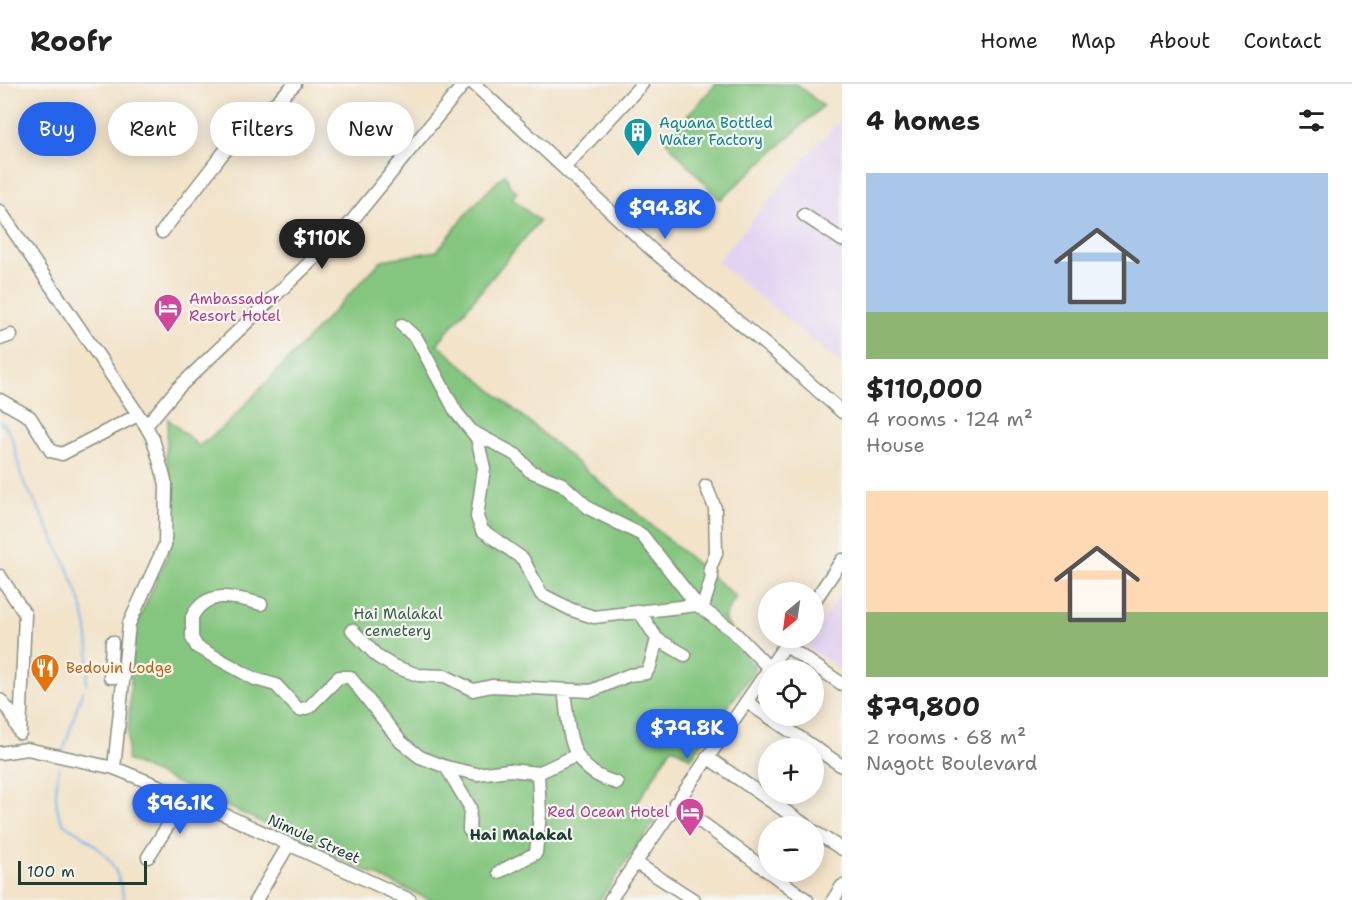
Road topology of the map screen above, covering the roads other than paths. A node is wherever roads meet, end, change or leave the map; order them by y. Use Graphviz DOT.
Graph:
graph roads {
  1 [pos="295,84"];
  2 [pos="464,84"];
  3 [pos="474,84"];
  4 [pos="642,84"];
  5 [pos="564,168"];
  6 [pos="0,211"];
  7 [pos="804,215"];
  8 [pos="162,232"];
  9 [pos="842,240"];
  10 [pos="402,325"];
  11 [pos="0,400"];
  12 [pos="842,412"];
  13 [pos="138,415"];
  14 [pos="146,426"];
  15 [pos="475,433"];
  16 [pos="706,486"];
  17 [pos="842,560"];
  18 [pos="0,576"];
  19 [pos="824,587"];
  20 [pos="261,604"];
  21 [pos="700,606"];
  22 [pos="639,611"];
  23 [pos="352,630"];
  24 [pos="657,639"];
  25 [pos="112,642"];
  26 [pos="796,648"];
  27 [pos="685,655"];
  28 [pos="761,660"];
  29 [pos="124,677"];
  30 [pos="842,684"];
  31 [pos="758,685"];
  32 [pos="564,690"];
  33 [pos="0,700"];
  34 [pos="747,702"];
  35 [pos="20,733"];
  36 [pos="27,749"];
  37 [pos="0,753"];
  38 [pos="577,755"];
  39 [pos="707,757"];
  40 [pos="842,766"];
  41 [pos="446,767"];
  42 [pos="114,768"];
  43 [pos="538,773"];
  44 [pos="616,783"];
  45 [pos="186,797"];
  46 [pos="675,803"];
  47 [pos="793,816"];
  48 [pos="469,830"];
  49 [pos="824,838"];
  50 [pos="289,844"];
  51 [pos="842,849"];
  52 [pos="148,857"];
  53 [pos="636,863"];
  54 [pos="500,872"];
  55 [pos="842,886"];
  56 [pos="256,900"];
  57 [pos="410,900"];
  58 [pos="610,900"];
  59 [pos="694,900"];
  60 [pos="807,900"];
  61 [pos="833,900"];
  1 -- 8 [label="street"];
  2 -- 14 [label="street"];
  3 -- 5 [label="street"];
  4 -- 5 [label="street"];
  5 -- 12 [label="street"];
  6 -- 13 [label="street"];
  7 -- 9 [label="street"];
  10 -- 15 [label="street"];
  11 -- 13 [label="street"];
  13 -- 14 [label="street"];
  14 -- 29 [label="street"];
  15 -- 21 [label="street"];
  15 -- 22 [label="street"];
  16 -- 21 [label="street"];
  17 -- 19 [label="street"];
  18 -- 35 [label="street"];
  20 -- 41 [label="street"];
  21 -- 22 [label="street"];
  21 -- 28 [label="street"];
  22 -- 24 [label="street"];
  23 -- 32 [label="street"];
  24 -- 27 [label="street"];
  24 -- 32 [label="street"];
  25 -- 29 [label="street"];
  26 -- 30 [label="street"];
  29 -- 42 [label="street"];
  31 -- 34 [label="street"];
  32 -- 38 [label="street"];
  33 -- 35 [label="street"];
  34 -- 39 [label="street"];
  34 -- 40 [label="street"];
  35 -- 36 [label="street"];
  36 -- 37 [label="street, Nimule Street"];
  36 -- 42 [label="street, Nimule Street"];
  38 -- 43 [label="street"];
  38 -- 44 [label="street"];
  39 -- 46 [label="street"];
  39 -- 47 [label="street"];
  41 -- 43 [label="street"];
  41 -- 48 [label="street"];
  42 -- 45 [label="street, Nimule Street"];
  43 -- 54 [label="street"];
  45 -- 50 [label="street, Nimule Street"];
  45 -- 52 [label="street"];
  46 -- 53 [label="street"];
  46 -- 60 [label="street"];
  49 -- 51 [label="street"];
  50 -- 56 [label="street"];
  50 -- 57 [label="street, Nimule Street"];
  53 -- 58 [label="street"];
  53 -- 59 [label="street"];
  55 -- 61 [label="street"];
}
